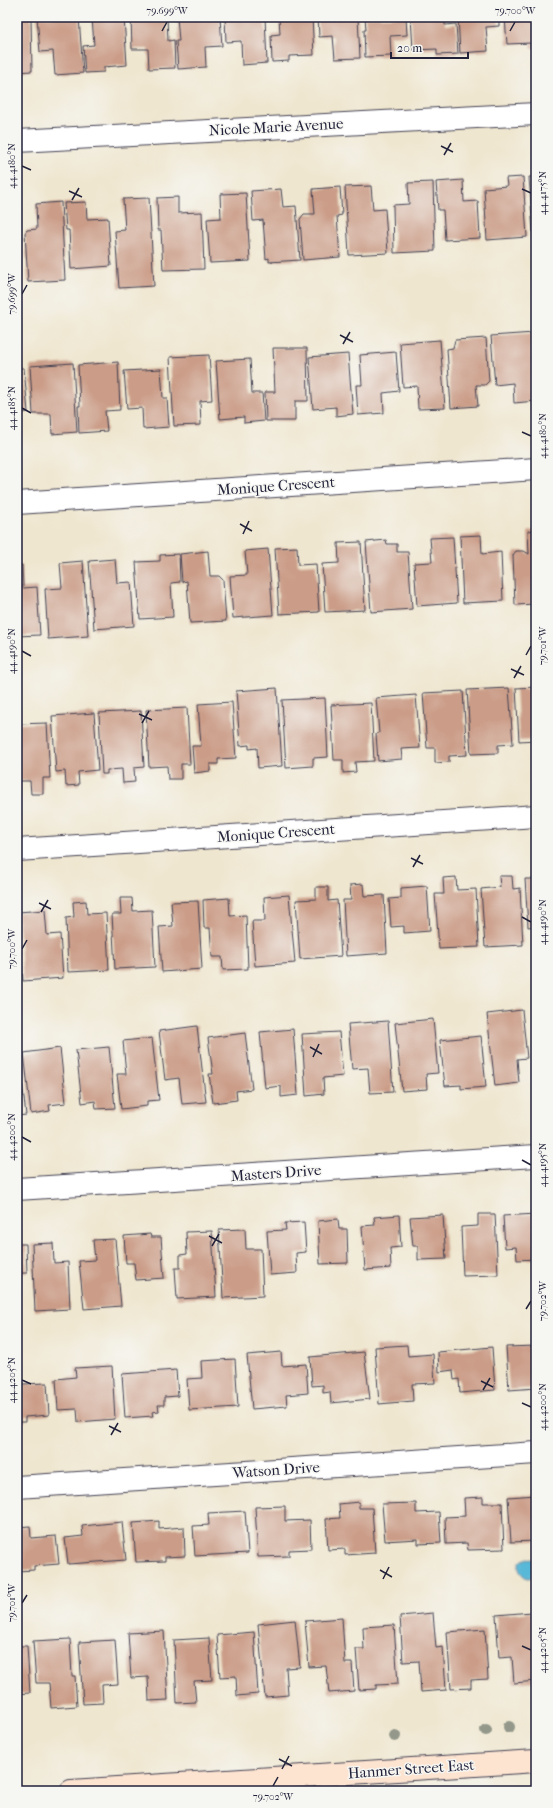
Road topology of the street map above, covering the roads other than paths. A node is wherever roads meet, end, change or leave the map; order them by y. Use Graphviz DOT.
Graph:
graph roads {
  1 [pos="536,114"];
  2 [pos="17,141"];
  3 [pos="536,470"];
  4 [pos="17,503"];
  5 [pos="536,816"];
  6 [pos="17,850"];
  7 [pos="536,1156"];
  8 [pos="17,1189"];
  9 [pos="536,1453"];
  10 [pos="17,1487"];
  11 [pos="536,1761"];
  12 [pos="71,1791"];
  1 -- 2 [label="street, Nicole Marie Avenue"];
  3 -- 4 [label="street, Monique Crescent"];
  5 -- 6 [label="street, Monique Crescent"];
  7 -- 8 [label="street, Masters Drive"];
  9 -- 10 [label="street, Watson Drive"];
  11 -- 12 [label="street, Hanmer Street East"];
}
